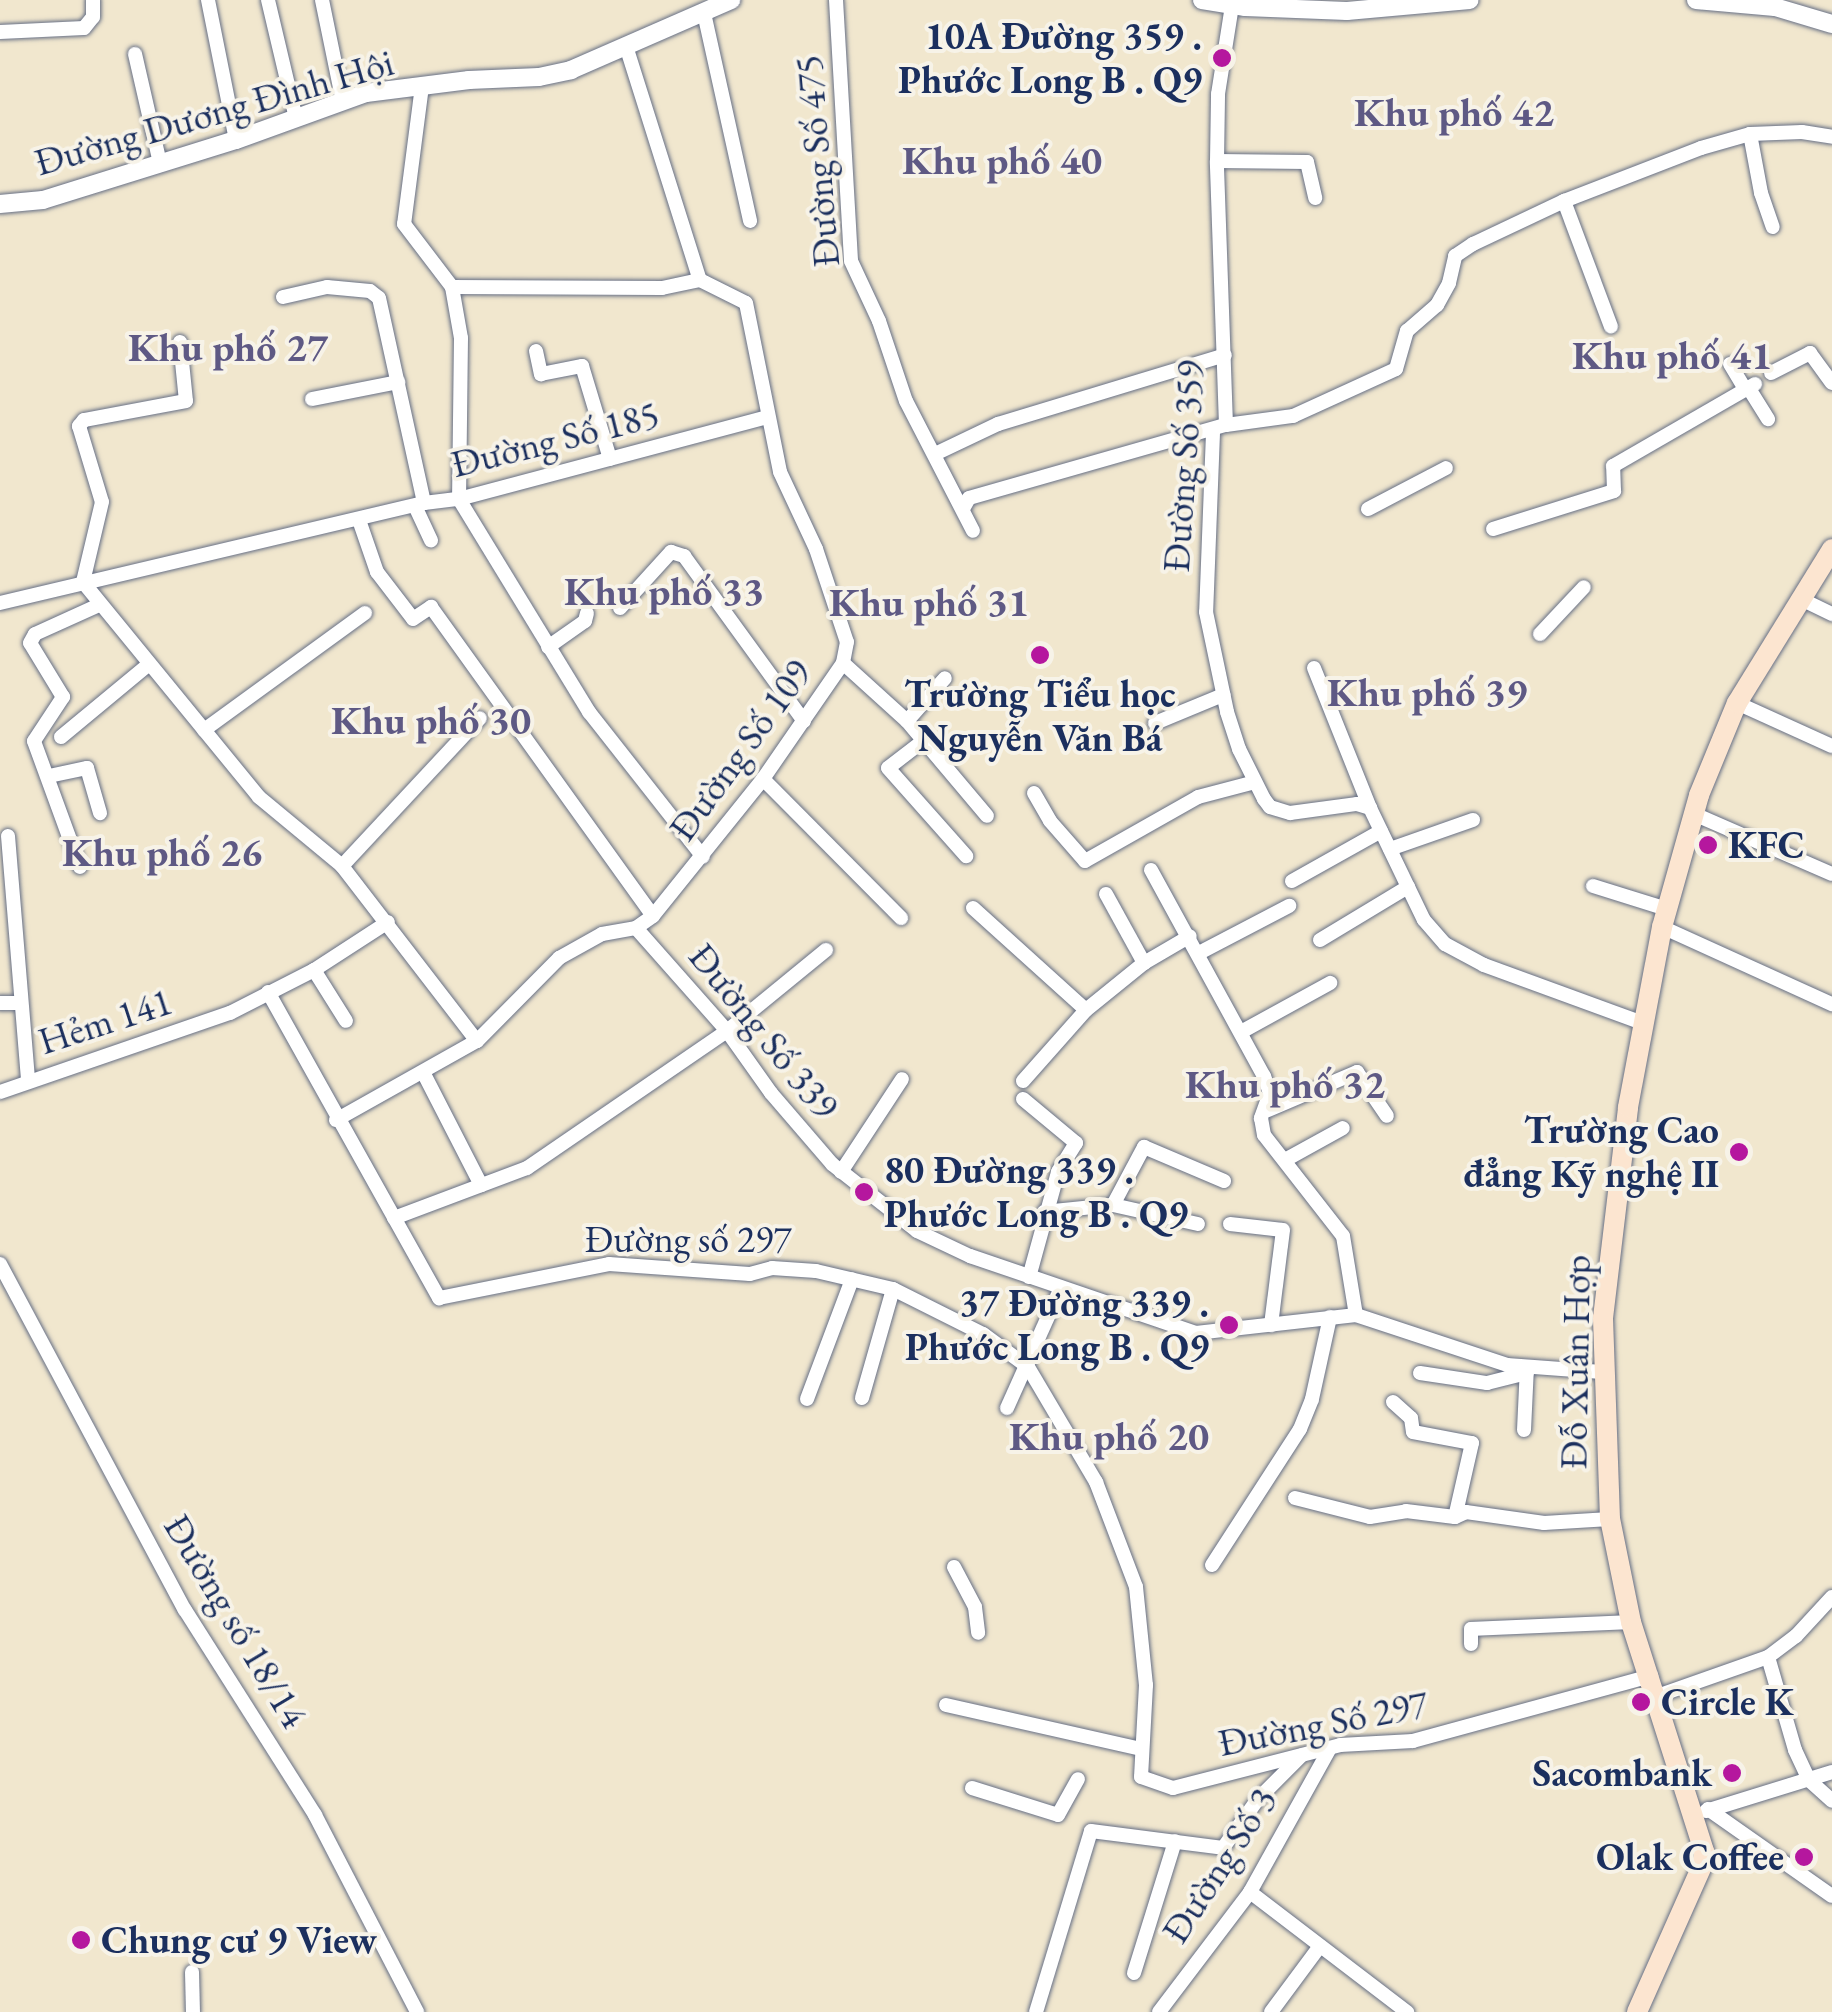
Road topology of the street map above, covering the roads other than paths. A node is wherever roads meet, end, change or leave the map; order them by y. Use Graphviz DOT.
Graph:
graph roads {
  1 [pos="92,0"];
  2 [pos="208,0"];
  3 [pos="268,0"];
  4 [pos="322,0"];
  5 [pos="732,0"];
  6 [pos="836,0"];
  7 [pos="1202,0"];
  8 [pos="1470,0"];
  9 [pos="1696,0"];
  10 [pos="1241,4"];
  11 [pos="704,13"];
  12 [pos="1832,24"];
  13 [pos="0,32"];
  14 [pos="626,46"];
  15 [pos="135,54"];
  16 [pos="422,86"];
  17 [pos="343,102"];
  18 [pos="296,118"];
  19 [pos="1750,134"];
  20 [pos="1832,138"];
  21 [pos="236,140"];
  22 [pos="1216,161"];
  23 [pos="160,163"];
  24 [pos="1315,198"];
  25 [pos="1564,201"];
  26 [pos="0,204"];
  27 [pos="750,221"];
  28 [pos="1773,228"];
  29 [pos="700,280"];
  30 [pos="452,286"];
  31 [pos="283,297"];
  32 [pos="1611,327"];
  33 [pos="180,342"];
  34 [pos="536,351"];
  35 [pos="1225,355"];
  36 [pos="1730,364"];
  37 [pos="1771,373"];
  38 [pos="398,382"];
  39 [pos="1832,382"];
  40 [pos="1749,387"];
  41 [pos="312,399"];
  42 [pos="767,416"];
  43 [pos="1768,418"];
  44 [pos="1220,429"];
  45 [pos="935,454"];
  46 [pos="610,459"];
  47 [pos="1446,468"];
  48 [pos="459,499"];
  49 [pos="420,505"];
  50 [pos="964,507"];
  51 [pos="1368,509"];
  52 [pos="359,520"];
  53 [pos="1493,529"];
  54 [pos="973,530"];
  55 [pos="431,541"];
  56 [pos="1832,550"];
  57 [pos="83,582"];
  58 [pos="1584,587"];
  59 [pos="1798,598"];
  60 [pos="0,603"];
  61 [pos="99,605"];
  62 [pos="620,608"];
  63 [pos="365,613"];
  64 [pos="587,613"];
  65 [pos="1832,614"];
  66 [pos="1540,634"];
  67 [pos="548,646"];
  68 [pos="843,663"];
  69 [pos="148,665"];
  70 [pos="1314,668"];
  71 [pos="945,678"];
  72 [pos="1222,695"];
  73 [pos="1737,703"];
  74 [pos="480,718"];
  75 [pos="908,720"];
  76 [pos="804,721"];
  77 [pos="1154,722"];
  78 [pos="204,730"];
  79 [pos="61,737"];
  80 [pos="923,741"];
  81 [pos="1832,746"];
  82 [pos="49,776"];
  83 [pos="764,779"];
  84 [pos="1255,782"];
  85 [pos="1034,793"];
  86 [pos="1370,808"];
  87 [pos="100,813"];
  88 [pos="1694,814"];
  89 [pos="987,816"];
  90 [pos="1473,820"];
  91 [pos="1382,831"];
  92 [pos="8,836"];
  93 [pos="1390,850"];
  94 [pos="966,856"];
  95 [pos="703,857"];
  96 [pos="342,866"];
  97 [pos="80,868"];
  98 [pos="1151,870"];
  99 [pos="1832,874"];
  100 [pos="1292,881"];
  101 [pos="1593,886"];
  102 [pos="1408,887"];
  103 [pos="1106,894"];
  104 [pos="1289,906"];
  105 [pos="973,908"];
  106 [pos="653,916"];
  107 [pos="901,918"];
  108 [pos="1664,918"];
  109 [pos="388,922"];
  110 [pos="636,928"];
  111 [pos="1190,936"];
  112 [pos="1320,940"];
  113 [pos="826,950"];
  114 [pos="1200,953"];
  115 [pos="1144,963"];
  116 [pos="314,970"];
  117 [pos="1330,983"];
  118 [pos="268,992"];
  119 [pos="0,1003"];
  120 [pos="21,1003"];
  121 [pos="1832,1004"];
  122 [pos="1086,1010"];
  123 [pos="346,1021"];
  124 [pos="1645,1024"];
  125 [pos="727,1031"];
  126 [pos="1242,1032"];
  127 [pos="477,1041"];
  128 [pos="424,1074"];
  129 [pos="902,1079"];
  130 [pos="28,1080"];
  131 [pos="1023,1081"];
  132 [pos="0,1092"];
  133 [pos="1023,1099"];
  134 [pos="1268,1110"];
  135 [pos="1388,1116"];
  136 [pos="336,1120"];
  137 [pos="1343,1128"];
  138 [pos="1285,1160"];
  139 [pos="841,1172"];
  140 [pos="1224,1182"];
  141 [pos="480,1185"];
  142 [pos="1113,1205"];
  143 [pos="1044,1212"];
  144 [pos="394,1218"];
  145 [pos="1198,1224"];
  146 [pos="1230,1224"];
  147 [pos="0,1264"];
  148 [pos="1029,1276"];
  149 [pos="852,1279"];
  150 [pos="1061,1288"];
  151 [pos="893,1290"];
  152 [pos="1356,1314"];
  153 [pos="1330,1317"];
  154 [pos="1271,1325"];
  155 [pos="1028,1367"];
  156 [pos="1527,1369"];
  157 [pos="1602,1372"];
  158 [pos="1420,1373"];
  159 [pos="862,1398"];
  160 [pos="807,1399"];
  161 [pos="1394,1402"];
  162 [pos="1007,1408"];
  163 [pos="1524,1430"];
  164 [pos="1295,1498"];
  165 [pos="1456,1517"];
  166 [pos="1610,1519"];
  167 [pos="1212,1565"];
  168 [pos="954,1567"];
  169 [pos="1832,1598"];
  170 [pos="1631,1622"];
  171 [pos="978,1633"];
  172 [pos="1471,1644"];
  173 [pos="1768,1657"];
  174 [pos="1654,1686"];
  175 [pos="946,1705"];
  176 [pos="1142,1749"];
  177 [pos="1329,1750"];
  178 [pos="1303,1755"];
  179 [pos="1832,1772"];
  180 [pos="1078,1779"];
  181 [pos="1808,1780"];
  182 [pos="972,1788"];
  183 [pos="1832,1801"];
  184 [pos="1702,1812"];
  185 [pos="1174,1841"];
  186 [pos="1250,1892"];
  187 [pos="1832,1896"];
  188 [pos="1320,1946"];
  189 [pos="192,1972"];
  190 [pos="1134,1973"];
  191 [pos="193,2012"];
  192 [pos="418,2012"];
  193 [pos="1036,2012"];
  194 [pos="1159,2012"];
  195 [pos="1271,2012"];
  196 [pos="1407,2012"];
  197 [pos="1636,2012"];
  1 -- 13 [label="street"];
  2 -- 21 [label="street"];
  3 -- 18 [label="street"];
  4 -- 17 [label="street"];
  5 -- 11 [label="street, Đường Dương Đình Hội"];
  6 -- 45 [label="street, Đường Số 475"];
  7 -- 10 [label="street"];
  8 -- 10 [label="street"];
  9 -- 12 [label="street"];
  10 -- 22 [label="street, Đường Số 359"];
  11 -- 14 [label="street, Đường Dương Đình Hội"];
  11 -- 27 [label="street"];
  14 -- 16 [label="street, Đường Dương Đình Hội"];
  14 -- 29 [label="street"];
  15 -- 23 [label="street"];
  16 -- 17 [label="street, Đường Dương Đình Hội"];
  16 -- 30 [label="street"];
  17 -- 18 [label="street, Đường Dương Đình Hội"];
  18 -- 21 [label="street, Đường Dương Đình Hội"];
  19 -- 20 [label="street"];
  19 -- 25 [label="street"];
  19 -- 28 [label="street"];
  21 -- 23 [label="street, Đường Dương Đình Hội"];
  22 -- 24 [label="street"];
  22 -- 35 [label="street, Đường Số 359"];
  23 -- 26 [label="street, Đường Dương Đình Hội"];
  25 -- 32 [label="street"];
  25 -- 44 [label="street"];
  29 -- 30 [label="street"];
  29 -- 42 [label="street, Đường Số 109"];
  30 -- 48 [label="street"];
  31 -- 38 [label="street"];
  33 -- 57 [label="street"];
  34 -- 46 [label="street"];
  35 -- 44 [label="street, Đường Số 359"];
  35 -- 45 [label="street"];
  36 -- 40 [label="street"];
  37 -- 39 [label="street"];
  38 -- 41 [label="street"];
  38 -- 49 [label="street"];
  40 -- 43 [label="street"];
  40 -- 53 [label="street"];
  42 -- 46 [label="street, Đường Số 185"];
  42 -- 68 [label="street, Đường Số 109"];
  44 -- 50 [label="street"];
  44 -- 72 [label="street, Đường Số 359"];
  45 -- 50 [label="street, Đường Số 475"];
  46 -- 48 [label="street, Đường Số 185"];
  47 -- 51 [label="street"];
  48 -- 49 [label="street, Đường Số 185"];
  48 -- 67 [label="street"];
  49 -- 52 [label="street, Đường Số 185"];
  49 -- 55 [label="street"];
  50 -- 54 [label="street, Đường Số 475"];
  52 -- 57 [label="street, Đường Số 185"];
  52 -- 106 [label="street"];
  56 -- 59 [label="main road, Đỗ Xuân Hợp"];
  57 -- 60 [label="street, Đường Số 185"];
  57 -- 61 [label="street"];
  58 -- 66 [label="street"];
  59 -- 65 [label="street"];
  59 -- 73 [label="main road, Đỗ Xuân Hợp"];
  61 -- 69 [label="street"];
  61 -- 82 [label="street"];
  62 -- 76 [label="street"];
  63 -- 78 [label="street"];
  64 -- 67 [label="street"];
  67 -- 95 [label="street"];
  68 -- 75 [label="street"];
  68 -- 76 [label="street, Đường Số 109"];
  69 -- 78 [label="street"];
  69 -- 79 [label="street"];
  70 -- 86 [label="street"];
  71 -- 75 [label="street"];
  72 -- 77 [label="street"];
  72 -- 84 [label="street, Đường Số 359"];
  73 -- 81 [label="street"];
  73 -- 88 [label="main road, Đỗ Xuân Hợp"];
  74 -- 96 [label="street"];
  75 -- 80 [label="street"];
  76 -- 83 [label="street, Đường Số 109"];
  78 -- 96 [label="street"];
  80 -- 89 [label="street"];
  80 -- 94 [label="street"];
  82 -- 87 [label="street"];
  82 -- 97 [label="street"];
  83 -- 95 [label="street, Đường Số 109"];
  83 -- 107 [label="street"];
  84 -- 85 [label="street"];
  84 -- 86 [label="street"];
  86 -- 91 [label="street"];
  88 -- 99 [label="street"];
  88 -- 108 [label="main road, Đỗ Xuân Hợp"];
  90 -- 93 [label="street"];
  91 -- 93 [label="street"];
  91 -- 100 [label="street"];
  92 -- 120 [label="street"];
  93 -- 102 [label="street"];
  95 -- 106 [label="street, Đường Số 109"];
  96 -- 109 [label="street"];
  98 -- 111 [label="street"];
  101 -- 108 [label="street"];
  102 -- 112 [label="street"];
  102 -- 124 [label="street"];
  103 -- 115 [label="street"];
  104 -- 114 [label="street"];
  105 -- 122 [label="street"];
  106 -- 110 [label="street, Đường Số 109"];
  108 -- 121 [label="street"];
  108 -- 124 [label="main road, Đỗ Xuân Hợp"];
  109 -- 116 [label="street, Hẻm 141"];
  109 -- 127 [label="street"];
  110 -- 125 [label="street, Đường Số 339"];
  110 -- 127 [label="street, Đường Số 339"];
  111 -- 114 [label="street"];
  111 -- 115 [label="street"];
  113 -- 125 [label="street"];
  114 -- 126 [label="street"];
  115 -- 122 [label="street"];
  116 -- 118 [label="street, Hẻm 141"];
  116 -- 123 [label="street"];
  117 -- 126 [label="street"];
  118 -- 130 [label="street, Hẻm 141"];
  118 -- 136 [label="street, Đường số 297"];
  119 -- 120 [label="street"];
  120 -- 130 [label="street"];
  122 -- 131 [label="street"];
  124 -- 157 [label="main road, Đỗ Xuân Hợp"];
  125 -- 139 [label="street, Đường Số 339"];
  125 -- 141 [label="street"];
  126 -- 134 [label="street"];
  127 -- 128 [label="street, Đường Số 339"];
  128 -- 136 [label="street, Đường Số 339"];
  128 -- 141 [label="street"];
  129 -- 139 [label="street"];
  130 -- 132 [label="street, Hẻm 141"];
  133 -- 143 [label="street"];
  134 -- 135 [label="street"];
  134 -- 138 [label="street"];
  136 -- 144 [label="street, Đường số 297"];
  137 -- 138 [label="street"];
  138 -- 152 [label="street"];
  139 -- 148 [label="street, Đường Số 339"];
  140 -- 142 [label="street"];
  141 -- 144 [label="street"];
  142 -- 143 [label="street"];
  142 -- 145 [label="street"];
  143 -- 148 [label="street"];
  144 -- 149 [label="street, Đường số 297"];
  146 -- 154 [label="street"];
  147 -- 192 [label="street, Đường số 18/14"];
  148 -- 150 [label="street, Đường Số 339"];
  149 -- 151 [label="street, Đường số 297"];
  149 -- 160 [label="street"];
  150 -- 154 [label="street, Đường Số 339"];
  150 -- 155 [label="street"];
  151 -- 155 [label="street, Đường số 297"];
  151 -- 159 [label="street"];
  152 -- 153 [label="street, Đường Số 339"];
  152 -- 156 [label="street, Đường Số 339"];
  153 -- 154 [label="street, Đường Số 339"];
  153 -- 167 [label="street"];
  155 -- 162 [label="street"];
  155 -- 176 [label="street"];
  156 -- 157 [label="street, Đường Số 339"];
  156 -- 158 [label="street"];
  156 -- 163 [label="street"];
  157 -- 166 [label="main road, Đỗ Xuân Hợp"];
  161 -- 165 [label="street"];
  164 -- 165 [label="street"];
  165 -- 166 [label="street"];
  166 -- 170 [label="main road, Đỗ Xuân Hợp"];
  168 -- 171 [label="street"];
  169 -- 173 [label="street"];
  170 -- 172 [label="street"];
  170 -- 174 [label="main road, Đỗ Xuân Hợp"];
  173 -- 174 [label="street, Đường Số 297"];
  173 -- 181 [label="street"];
  174 -- 177 [label="street, Đường Số 297"];
  174 -- 184 [label="main road, Đỗ Xuân Hợp"];
  175 -- 176 [label="street"];
  176 -- 178 [label="street, Đường Số 297"];
  177 -- 178 [label="street, Đường Số 297"];
  177 -- 186 [label="street, Đường Số 3"];
  178 -- 185 [label="street"];
  179 -- 181 [label="street"];
  180 -- 182 [label="street"];
  181 -- 183 [label="street"];
  181 -- 184 [label="street"];
  184 -- 187 [label="street"];
  184 -- 197 [label="main road, Đỗ Xuân Hợp"];
  185 -- 190 [label="street"];
  185 -- 193 [label="street"];
  186 -- 188 [label="street"];
  186 -- 194 [label="street, Đường Số 3"];
  188 -- 195 [label="street"];
  188 -- 196 [label="street"];
  189 -- 191 [label="street"];
}
